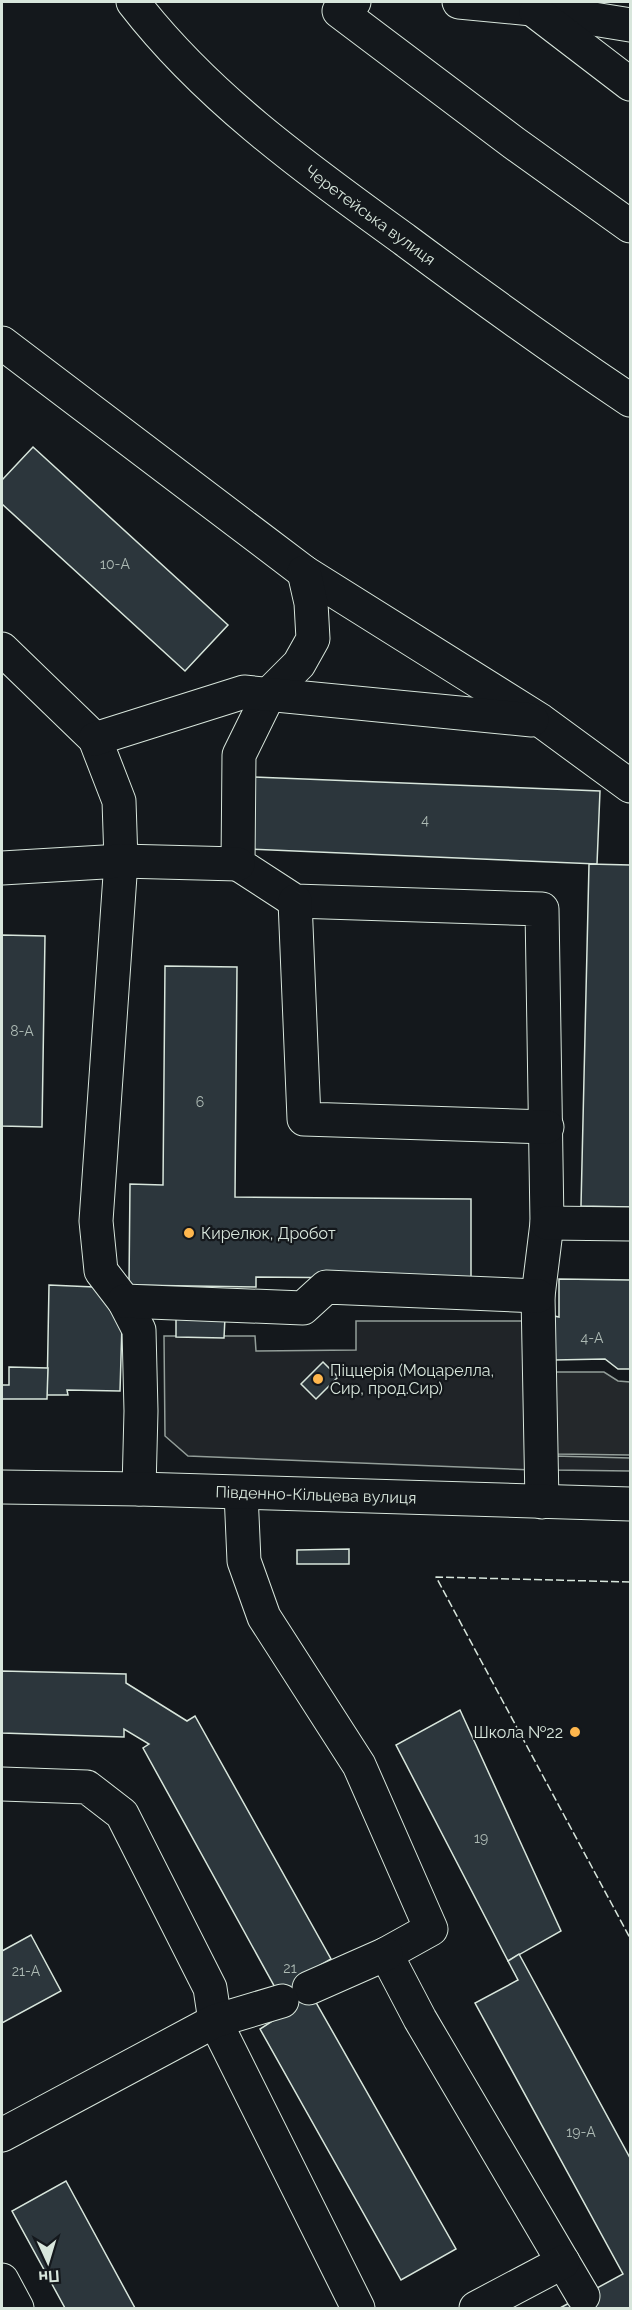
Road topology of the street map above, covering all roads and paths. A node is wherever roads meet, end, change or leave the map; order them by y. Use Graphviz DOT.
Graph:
graph roads {
  1 [pos="133,2"];
  2 [pos="354,2"];
  3 [pos="459,2"];
  4 [pos="532,9"];
  5 [pos="630,25"];
  6 [pos="630,84"];
  7 [pos="630,226"];
  8 [pos="2,342"];
  9 [pos="630,400"];
  10 [pos="304,572"];
  11 [pos="2,649"];
  12 [pos="269,694"];
  13 [pos="540,720"];
  14 [pos="95,739"];
  15 [pos="630,786"];
  16 [pos="121,861"];
  17 [pos="238,864"];
  18 [pos="2,868"];
  19 [pos="294,901"];
  20 [pos="547,1127"];
  21 [pos="547,1223"];
  22 [pos="630,1224"];
  23 [pos="538,1296"];
  24 [pos="124,1301"];
  25 [pos="2,1487"];
  26 [pos="139,1489"];
  27 [pos="241,1493"];
  28 [pos="542,1502"];
  29 [pos="630,1504"];
  30 [pos="2,1784"];
  31 [pos="386,1954"];
  32 [pos="215,2021"];
  33 [pos="2,2135"];
  34 [pos="563,2262"];
  35 [pos="2,2280"];
  36 [pos="584,2296"];
  37 [pos="17,2308"];
  38 [pos="358,2308"];
  39 [pos="476,2308"];
  1 -- 9 [label="main road, Черетейська вулиця"];
  2 -- 7 [label="main road"];
  3 -- 4 [label="main road"];
  4 -- 5 [label="main road"];
  4 -- 6 [label="main road"];
  8 -- 10 [label="main road"];
  10 -- 12 [label="main road"];
  10 -- 13 [label="main road"];
  11 -- 14 [label="main road"];
  12 -- 13 [label="main road"];
  12 -- 14 [label="main road"];
  12 -- 17 [label="main road"];
  13 -- 15 [label="main road"];
  14 -- 16 [label="main road"];
  16 -- 17 [label="main road"];
  16 -- 18 [label="main road"];
  16 -- 24 [label="main road"];
  17 -- 19 [label="main road"];
  19 -- 20 [label="main road"];
  19 -- 20 [label="main road"];
  20 -- 21 [label="main road"];
  21 -- 22 [label="main road"];
  21 -- 23 [label="main road"];
  23 -- 24 [label="main road"];
  23 -- 28 [label="main road"];
  24 -- 26 [label="main road"];
  25 -- 26 [label="main road, Південно-Кільцева вулиця"];
  26 -- 27 [label="main road, Південно-Кільцева вулиця"];
  27 -- 28 [label="main road, Південно-Кільцева вулиця"];
  27 -- 31 [label="main road"];
  28 -- 29 [label="main road, Південно-Кільцева вулиця"];
  30 -- 32 [label="main road"];
  31 -- 32 [label="main road"];
  31 -- 34 [label="main road"];
  32 -- 33 [label="main road"];
  32 -- 38 [label="main road"];
  34 -- 36 [label="main road"];
  34 -- 39 [label="main road"];
  35 -- 37 [label="main road"];
}
